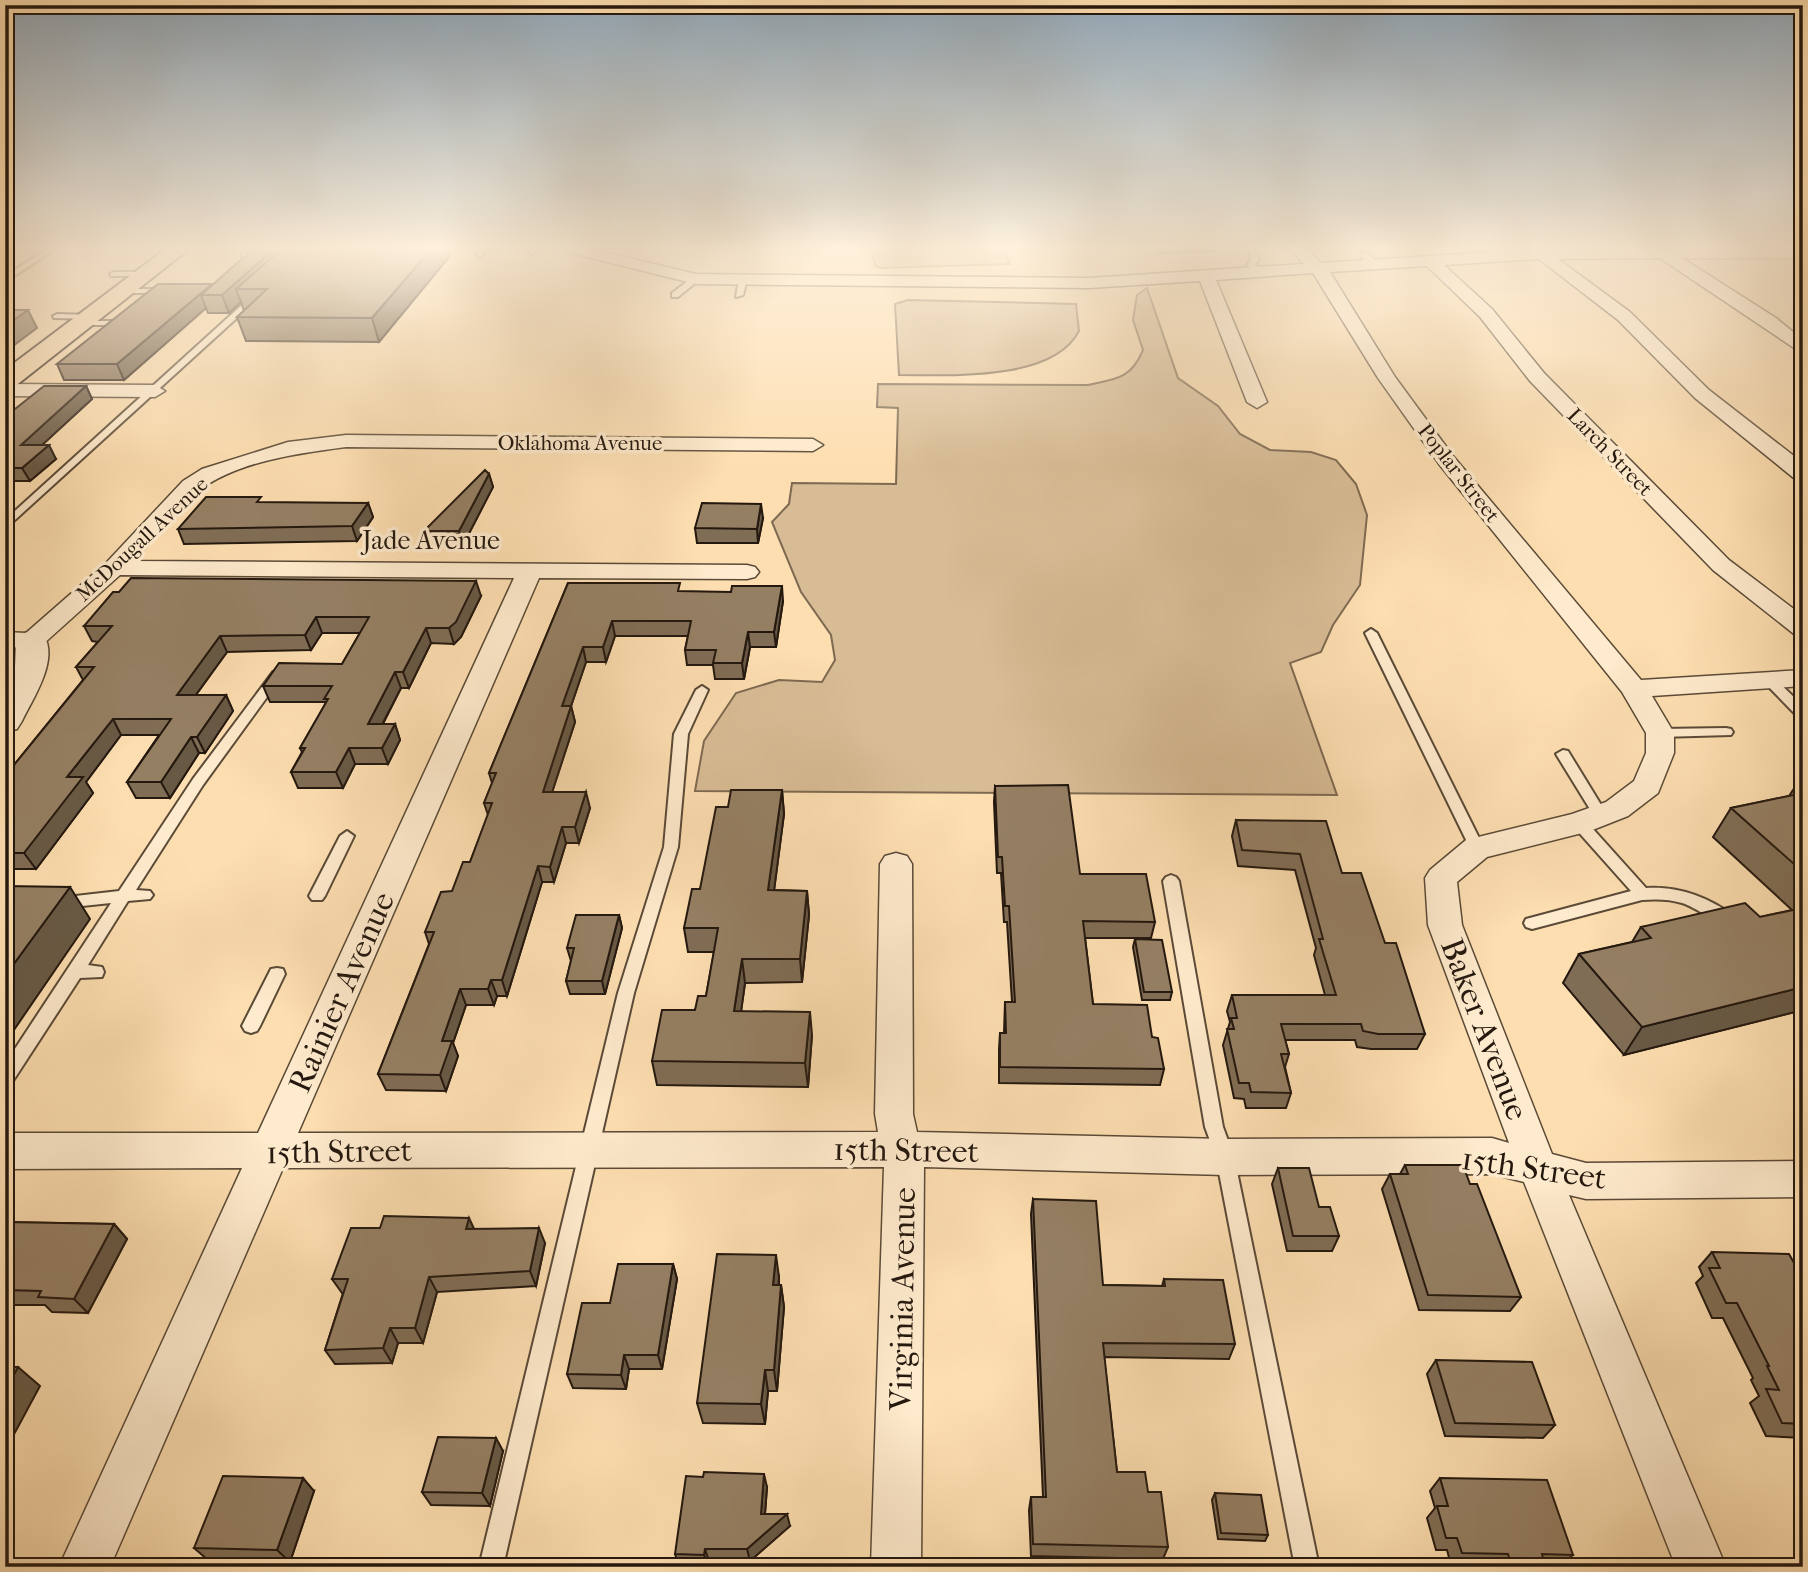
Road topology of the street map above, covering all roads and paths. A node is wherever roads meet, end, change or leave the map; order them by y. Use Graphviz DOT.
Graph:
graph roads {
  1 [pos="85,321"];
  2 [pos="102,321"];
  3 [pos="225,321"];
  4 [pos="1224,321"];
  5 [pos="1352,321"];
  6 [pos="1493,321"];
  7 [pos="1629,321"];
  8 [pos="1769,321"];
  9 [pos="119,323"];
  10 [pos="1803,349"];
  11 [pos="5,382"];
  12 [pos="5,390"];
  13 [pos="155,391"];
  14 [pos="1257,402"];
  15 [pos="346,442"];
  16 [pos="814,445"];
  17 [pos="1803,474"];
  18 [pos="5,526"];
  19 [pos="114,568"];
  20 [pos="530,570"];
  21 [pos="747,572"];
  22 [pos="1803,629"];
  23 [pos="1371,633"];
  24 [pos="18,641"];
  25 [pos="278,674"];
  26 [pos="1803,678"];
  27 [pos="1769,680"];
  28 [pos="1634,689"];
  29 [pos="702,690"];
  30 [pos="1803,714"];
  31 [pos="5,721"];
  32 [pos="1726,732"];
  33 [pos="1660,733"];
  34 [pos="1563,754"];
  35 [pos="1590,819"];
  36 [pos="164,833"];
  37 [pos="182,834"];
  38 [pos="347,836"];
  39 [pos="1478,848"];
  40 [pos="897,864"];
  41 [pos="1171,880"];
  42 [pos="1642,894"];
  43 [pos="125,895"];
  44 [pos="145,895"];
  45 [pos="317,896"];
  46 [pos="44,902"];
  47 [pos="1532,923"];
  48 [pos="1740,930"];
  49 [pos="75,971"];
  50 [pos="96,972"];
  51 [pos="277,974"];
  52 [pos="251,1026"];
  53 [pos="5,1079"];
  54 [pos="587,1149"];
  55 [pos="900,1149"];
  56 [pos="5,1151"];
  57 [pos="269,1152"];
  58 [pos="1226,1157"];
  59 [pos="1538,1168"];
  60 [pos="1803,1180"];
  61 [pos="84,1567"];
  62 [pos="491,1567"];
  63 [pos="896,1567"];
  64 [pos="1307,1567"];
  65 [pos="1701,1567"];
  1 -- 11 [label="main road"];
  2 -- 9 [label="lane"];
  3 -- 13 [label="lane"];
  4 -- 14 [label="street"];
  5 -- 28 [label="street, Poplar Street"];
  6 -- 22 [label="street, Larch Street"];
  7 -- 17 [label="street"];
  8 -- 10 [label="street"];
  12 -- 13 [label="street"];
  13 -- 18 [label="lane"];
  15 -- 16 [label="street, Oklahoma Avenue"];
  15 -- 19 [label="street, McDougall Avenue"];
  19 -- 20 [label="street, Jade Avenue"];
  19 -- 24 [label="street, McDougall Avenue"];
  20 -- 21 [label="street, Jade Avenue"];
  20 -- 57 [label="street, Rainier Avenue"];
  23 -- 39 [label="lane"];
  24 -- 31 [label="street, McDougall Avenue"];
  25 -- 36 [label="lane"];
  26 -- 27 [label="street"];
  27 -- 28 [label="street"];
  27 -- 30 [label="lane"];
  28 -- 33 [label="street"];
  29 -- 54 [label="lane"];
  32 -- 33 [label="lane"];
  33 -- 35 [label="street, Baker Avenue"];
  34 -- 35 [label="lane"];
  35 -- 39 [label="street, Baker Avenue"];
  35 -- 42 [label="lane"];
  36 -- 37 [label="lane"];
  36 -- 43 [label="lane"];
  38 -- 45 [label="lane"];
  39 -- 59 [label="street, Baker Avenue"];
  40 -- 55 [label="street, Virginia Avenue"];
  41 -- 58 [label="lane"];
  42 -- 47 [label="lane"];
  42 -- 48 [label="lane"];
  43 -- 44 [label="lane"];
  43 -- 46 [label="lane"];
  43 -- 49 [label="lane"];
  49 -- 50 [label="lane"];
  49 -- 53 [label="lane"];
  51 -- 52 [label="lane"];
  54 -- 55 [label="street, 15th Street"];
  54 -- 57 [label="street, 15th Street"];
  54 -- 62 [label="lane"];
  55 -- 58 [label="street, 15th Street"];
  55 -- 63 [label="street, Virginia Avenue"];
  56 -- 57 [label="street, 15th Street"];
  57 -- 61 [label="street, Rainier Avenue"];
  58 -- 59 [label="street, 15th Street"];
  58 -- 64 [label="lane"];
  59 -- 60 [label="street, 15th Street"];
  59 -- 65 [label="street, Baker Avenue"];
}
